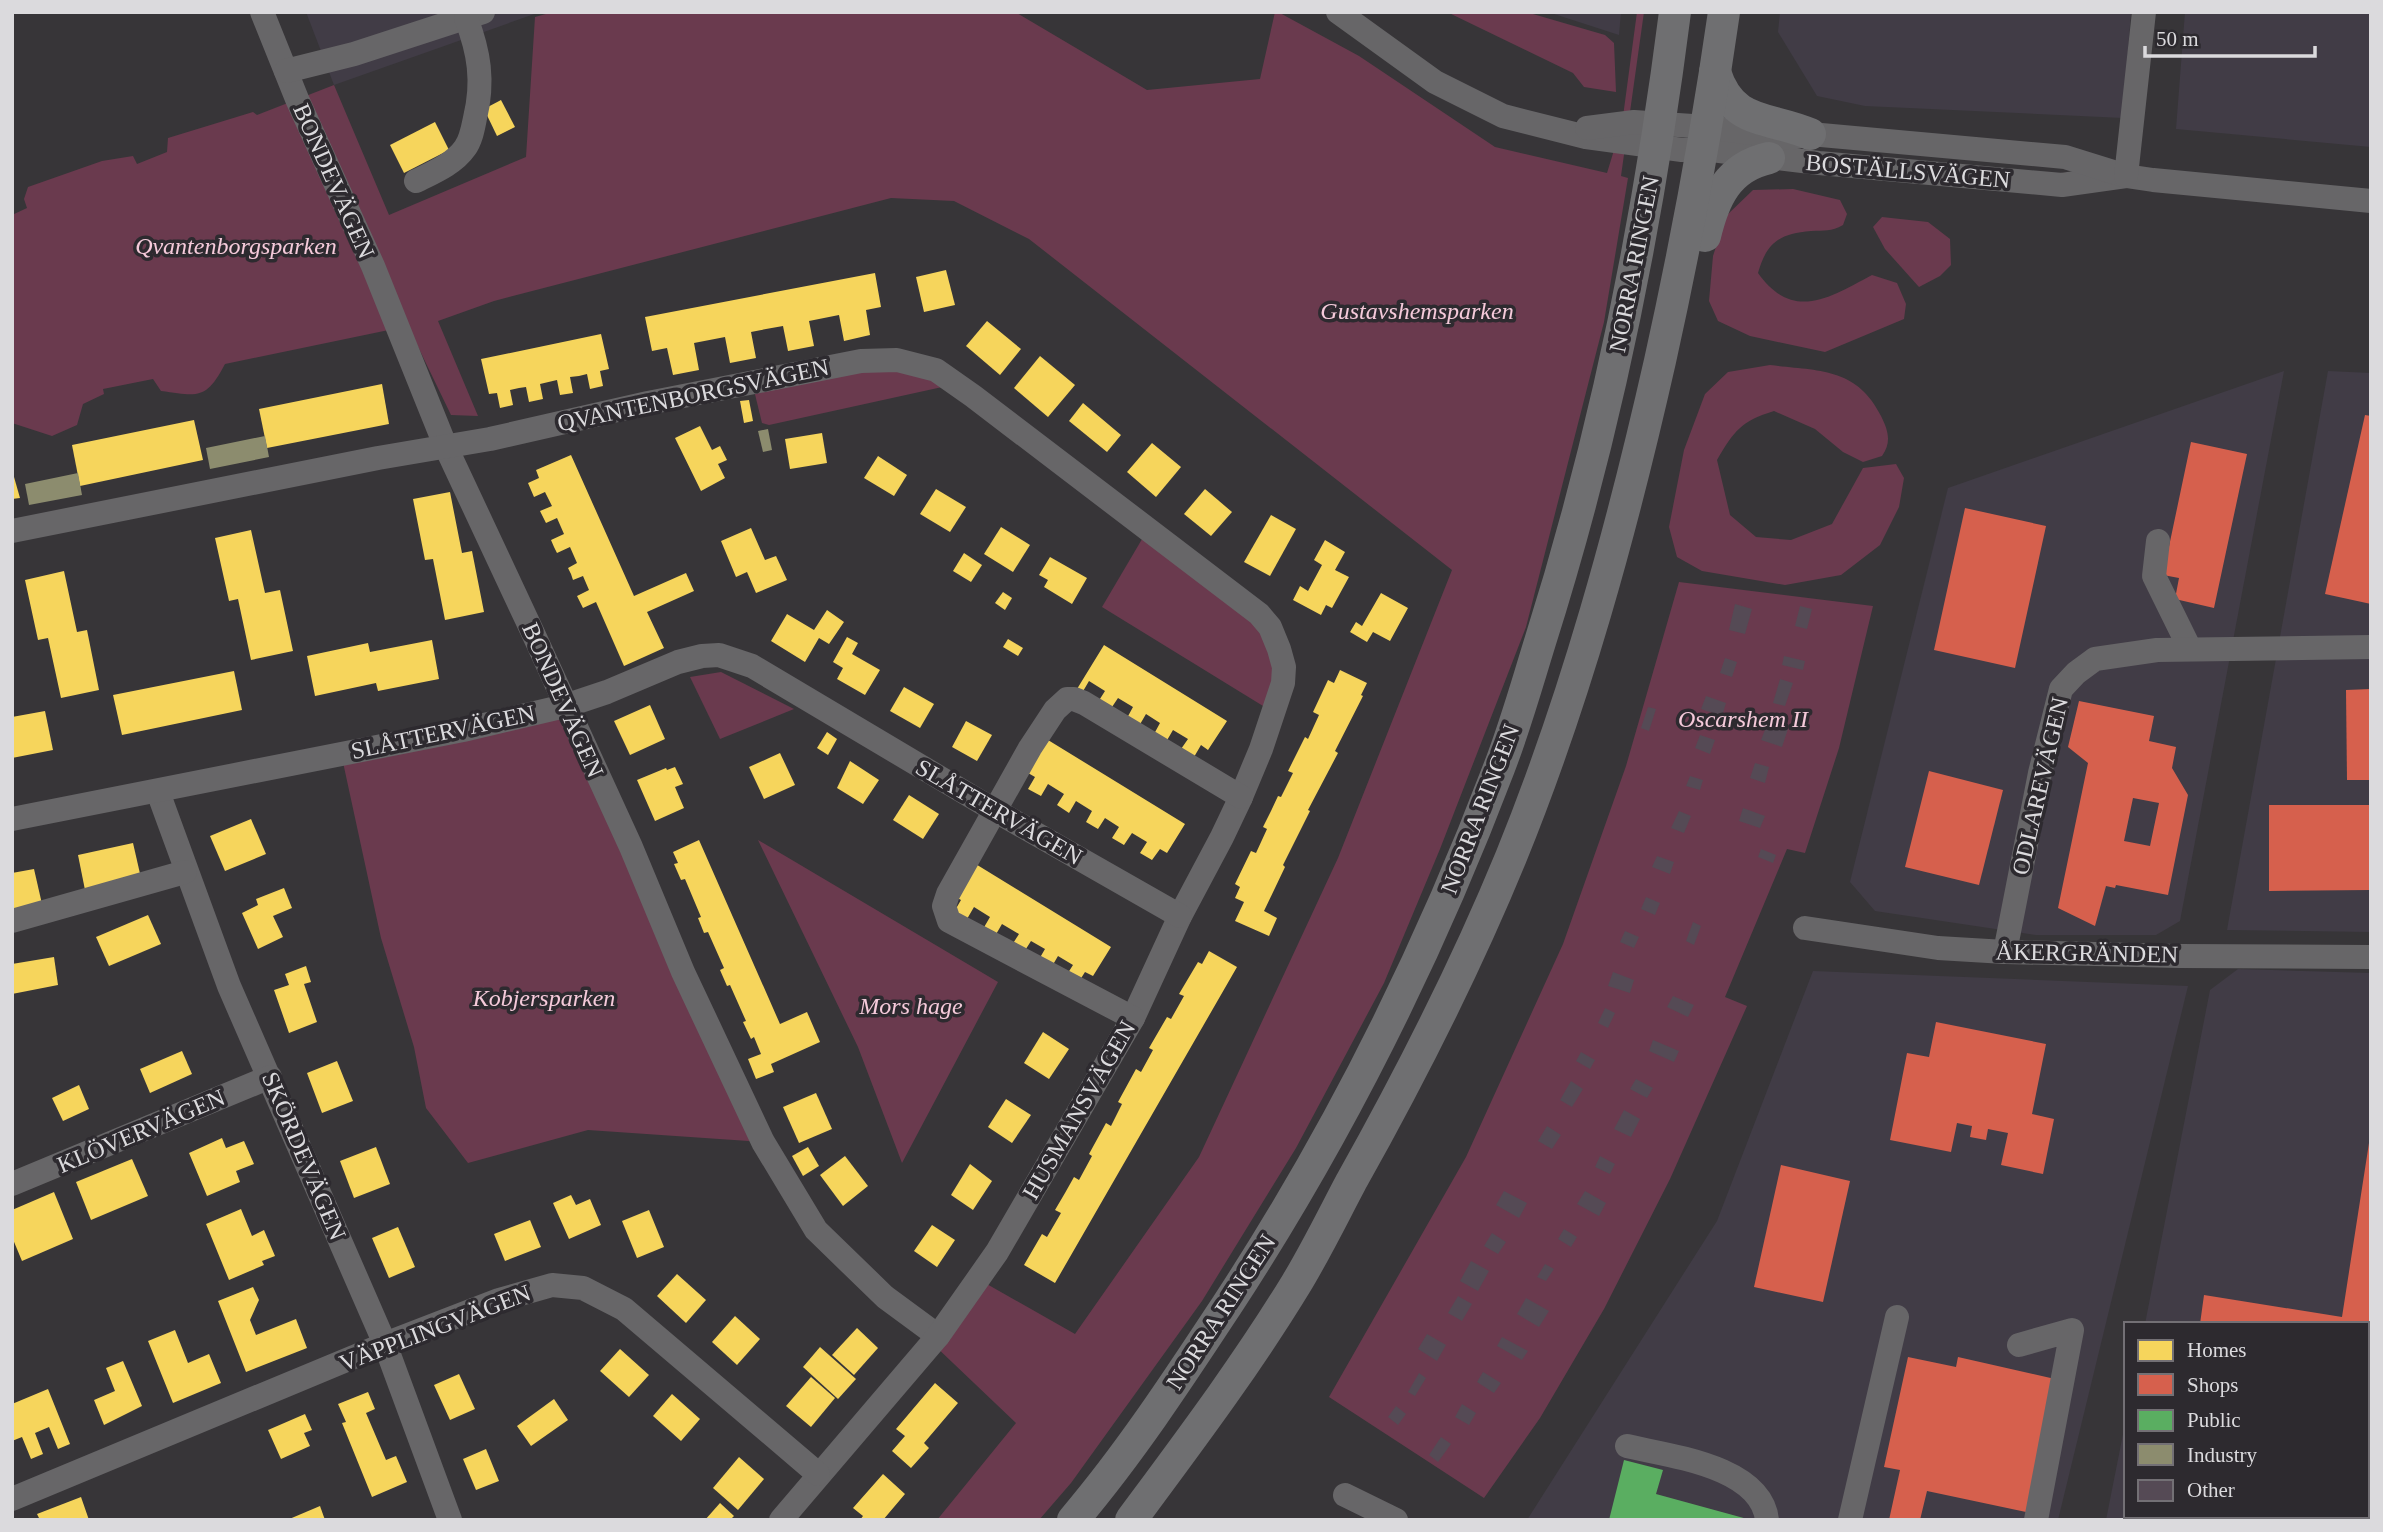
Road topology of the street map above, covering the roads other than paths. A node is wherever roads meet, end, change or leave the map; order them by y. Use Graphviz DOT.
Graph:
graph roads {
  1 [pos="262,12"];
  2 [pos="1338,12"];
  3 [pos="1675,12"];
  4 [pos="1724,12"];
  5 [pos="474,15"];
  6 [pos="2143,24"];
  7 [pos="286,71"];
  8 [pos="1715,72"];
  9 [pos="1810,134"];
  10 [pos="1685,137"];
  11 [pos="1769,158"];
  12 [pos="2126,177"];
  13 [pos="416,181"];
  14 [pos="2371,201"];
  15 [pos="1665,338"];
  16 [pos="445,446"];
  17 [pos="12,531"];
  18 [pos="2158,541"];
  19 [pos="2371,647"];
  20 [pos="1279,649"];
  21 [pos="2190,649"];
  22 [pos="565,706"];
  23 [pos="158,792"];
  24 [pos="1241,797"];
  25 [pos="994,810"];
  26 [pos="12,819"];
  27 [pos="185,872"];
  28 [pos="1180,916"];
  29 [pos="12,921"];
  30 [pos="1805,928"];
  31 [pos="2005,952"];
  32 [pos="2371,957"];
  33 [pos="1133,1018"];
  34 [pos="270,1077"];
  35 [pos="12,1184"];
  36 [pos="1897,1317"];
  37 [pos="938,1336"];
  38 [pos="385,1344"];
  39 [pos="2019,1345"];
  40 [pos="1627,1446"];
  41 [pos="818,1474"];
  42 [pos="1345,1495"];
  43 [pos="12,1499"];
  44 [pos="450,1520"];
  45 [pos="781,1520"];
  46 [pos="1073,1520"];
  47 [pos="1130,1520"];
  48 [pos="1396,1520"];
  49 [pos="1767,1520"];
  50 [pos="1850,1520"];
  51 [pos="2036,1520"];
  1 -- 7 [label="street, BONDEVÄGEN"];
  2 -- 10 [label="street"];
  3 -- 10 [label="main road, NORRA RINGEN"];
  4 -- 8 [label="main road, NORRA RINGEN"];
  5 -- 7 [label="street"];
  5 -- 13 [label="street"];
  6 -- 12 [label="street"];
  7 -- 16 [label="street, BONDEVÄGEN"];
  8 -- 9 [label="main road"];
  8 -- 10 [label="main road, NORRA RINGEN"];
  9 -- 10 [label="street, BOSTÄLLSVÄGEN"];
  9 -- 12 [label="street, BOSTÄLLSVÄGEN"];
  10 -- 11 [label="street, BOSTÄLLSVÄGEN"];
  10 -- 15 [label="main road, NORRA RINGEN"];
  10 -- 46 [label="main road, NORRA RINGEN"];
  11 -- 12 [label="street, BOSTÄLLSVÄGEN"];
  11 -- 15 [label="main road"];
  12 -- 14 [label="street, BOSTÄLLSVÄGEN"];
  15 -- 47 [label="main road, NORRA RINGEN"];
  16 -- 17 [label="street, QVANTENBORGSVÄGEN"];
  16 -- 20 [label="street, QVANTENBORGSVÄGEN"];
  16 -- 22 [label="street, BONDEVÄGEN"];
  18 -- 21 [label="street"];
  19 -- 21 [label="street, ODLAREVÄGEN"];
  20 -- 24 [label="street, HUSMANSVÄGEN"];
  21 -- 31 [label="street, ODLAREVÄGEN"];
  22 -- 23 [label="street, SLÅTTERVÄGEN"];
  22 -- 25 [label="street, SLÅTTERVÄGEN"];
  22 -- 37 [label="street, BONDEVÄGEN"];
  23 -- 26 [label="street, SLÅTTERVÄGEN"];
  23 -- 27 [label="street, SKÖRDEVÄGEN"];
  24 -- 25 [label="street"];
  24 -- 28 [label="street, HUSMANSVÄGEN"];
  25 -- 28 [label="street, SLÅTTERVÄGEN"];
  25 -- 33 [label="street"];
  27 -- 29 [label="street"];
  27 -- 34 [label="street, SKÖRDEVÄGEN"];
  28 -- 33 [label="street, HUSMANSVÄGEN"];
  30 -- 31 [label="street, ÅKERGRÄNDEN"];
  31 -- 32 [label="street, ÅKERGRÄNDEN"];
  33 -- 37 [label="street, HUSMANSVÄGEN"];
  34 -- 35 [label="street, KLÖVERVÄGEN"];
  34 -- 38 [label="street, SKÖRDEVÄGEN"];
  36 -- 50 [label="street"];
  37 -- 41 [label="street, HUSMANSVÄGEN"];
  38 -- 41 [label="street, VÄPPLINGVÄGEN"];
  38 -- 43 [label="street, VÄPPLINGVÄGEN"];
  38 -- 44 [label="street, SKÖRDEVÄGEN"];
  39 -- 51 [label="street"];
  40 -- 49 [label="street"];
  41 -- 45 [label="street, HUSMANSVÄGEN"];
  42 -- 48 [label="street"];
}
